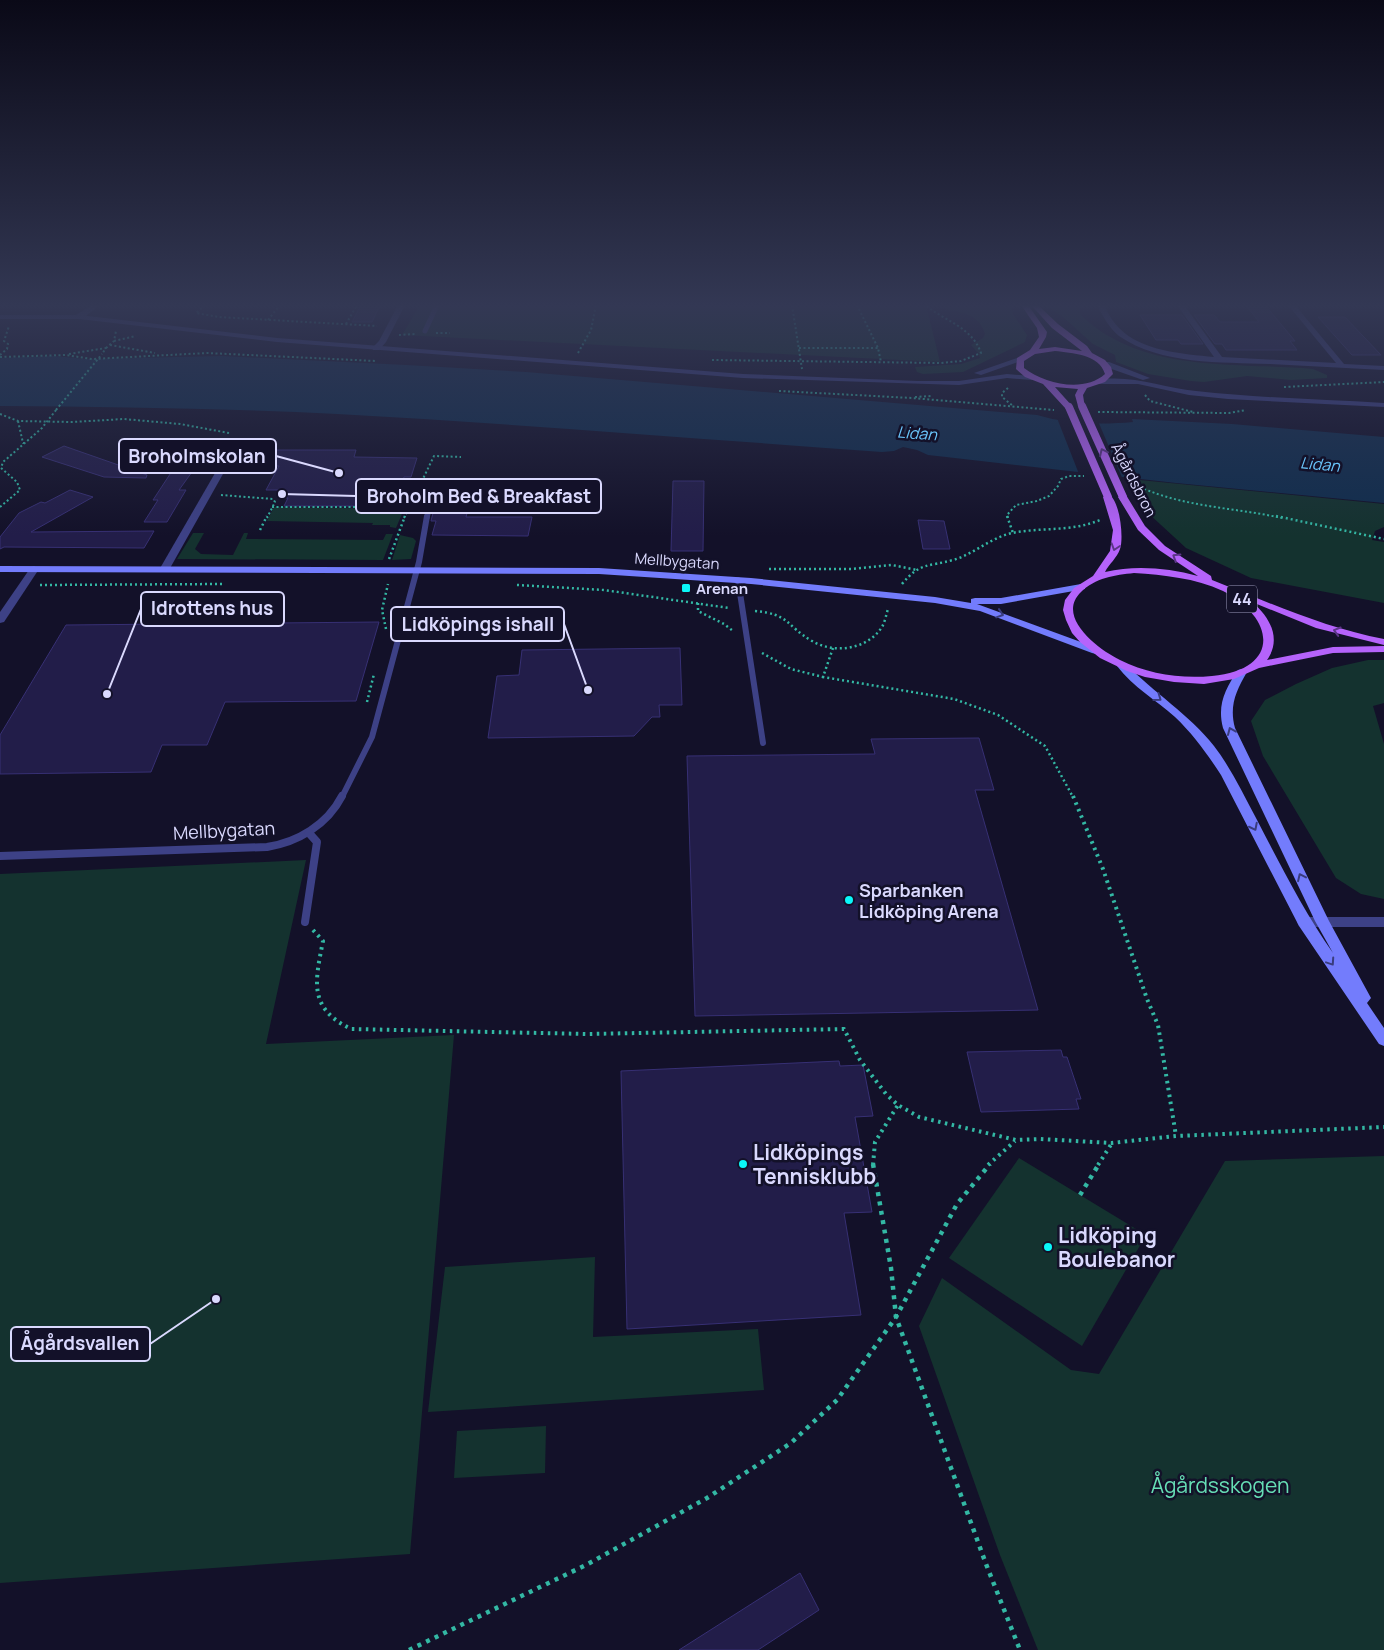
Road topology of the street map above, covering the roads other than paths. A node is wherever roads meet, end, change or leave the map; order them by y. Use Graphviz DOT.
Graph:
graph roads {
  1 [pos="898,382"];
  2 [pos="952,382"];
  3 [pos="1100,382"];
  4 [pos="1164,382"];
  5 [pos="1045,383"];
  6 [pos="1084,386"];
  7 [pos="1249,397"];
  8 [pos="1384,405"];
  9 [pos="237,442"];
  10 [pos="435,487"];
  11 [pos="0,569"];
  12 [pos="34,569"];
  13 [pos="164,570"];
  14 [pos="416,571"];
  15 [pos="1098,577"];
  16 [pos="738,580"];
  17 [pos="1216,585"];
  18 [pos="1081,587"];
  19 [pos="1232,593"];
  20 [pos="935,600"];
  21 [pos="0,620"];
  22 [pos="1384,642"];
  23 [pos="1384,649"];
  24 [pos="1096,651"];
  25 [pos="1256,665"];
  26 [pos="1122,666"];
  27 [pos="1242,672"];
  28 [pos="763,744"];
  29 [pos="309,833"];
  30 [pos="0,856"];
  31 [pos="1322,921"];
  32 [pos="306,922"];
  33 [pos="1304,922"];
  34 [pos="1384,922"];
  35 [pos="1384,1034"];
  36 [pos="1384,1040"];
  1 -- 2 [label="street"];
  3 -- 6 [label="main road, 44"];
  3 -- 7 [label="street"];
  4 -- 7 [label="street"];
  5 -- 6 [label="main road, 44"];
  5 -- 15 [label="main road, Ågårdsbron / 44, one-way, bridge"];
  17 -- 6 [label="main road, Ågårdsbron / 44, one-way, bridge"];
  7 -- 8 [label="street"];
  9 -- 13 [label="street"];
  10 -- 14 [label="lane"];
  11 -- 12 [label="main road, Mellbygatan"];
  12 -- 13 [label="main road, Mellbygatan"];
  12 -- 21 [label="street"];
  13 -- 14 [label="main road, Mellbygatan"];
  14 -- 16 [label="main road, Mellbygatan"];
  14 -- 29 [label="lane, Mellbygatan"];
  15 -- 17 [label="main road, 44"];
  15 -- 18 [label="main road, 44"];
  16 -- 20 [label="main road, Mellbygatan"];
  16 -- 28 [label="lane"];
  17 -- 19 [label="main road, 44"];
  18 -- 20 [label="main road, Mellbygatan"];
  18 -- 24 [label="main road, 44"];
  22 -- 19 [label="main road, 44, one-way"];
  19 -- 25 [label="main road, 44"];
  20 -- 24 [label="main road, Mellbygatan, one-way"];
  23 -- 25 [label="main road, 44"];
  24 -- 26 [label="main road, 44"];
  25 -- 27 [label="main road, 44"];
  26 -- 27 [label="main road, 44"];
  26 -- 33 [label="main road, one-way"];
  31 -- 27 [label="main road, one-way"];
  29 -- 30 [label="lane, Mellbygatan"];
  29 -- 32 [label="lane"];
  31 -- 33 [label="street"];
  31 -- 34 [label="street"];
  31 -- 35 [label="main road"];
  33 -- 36 [label="main road, one-way"];
}
